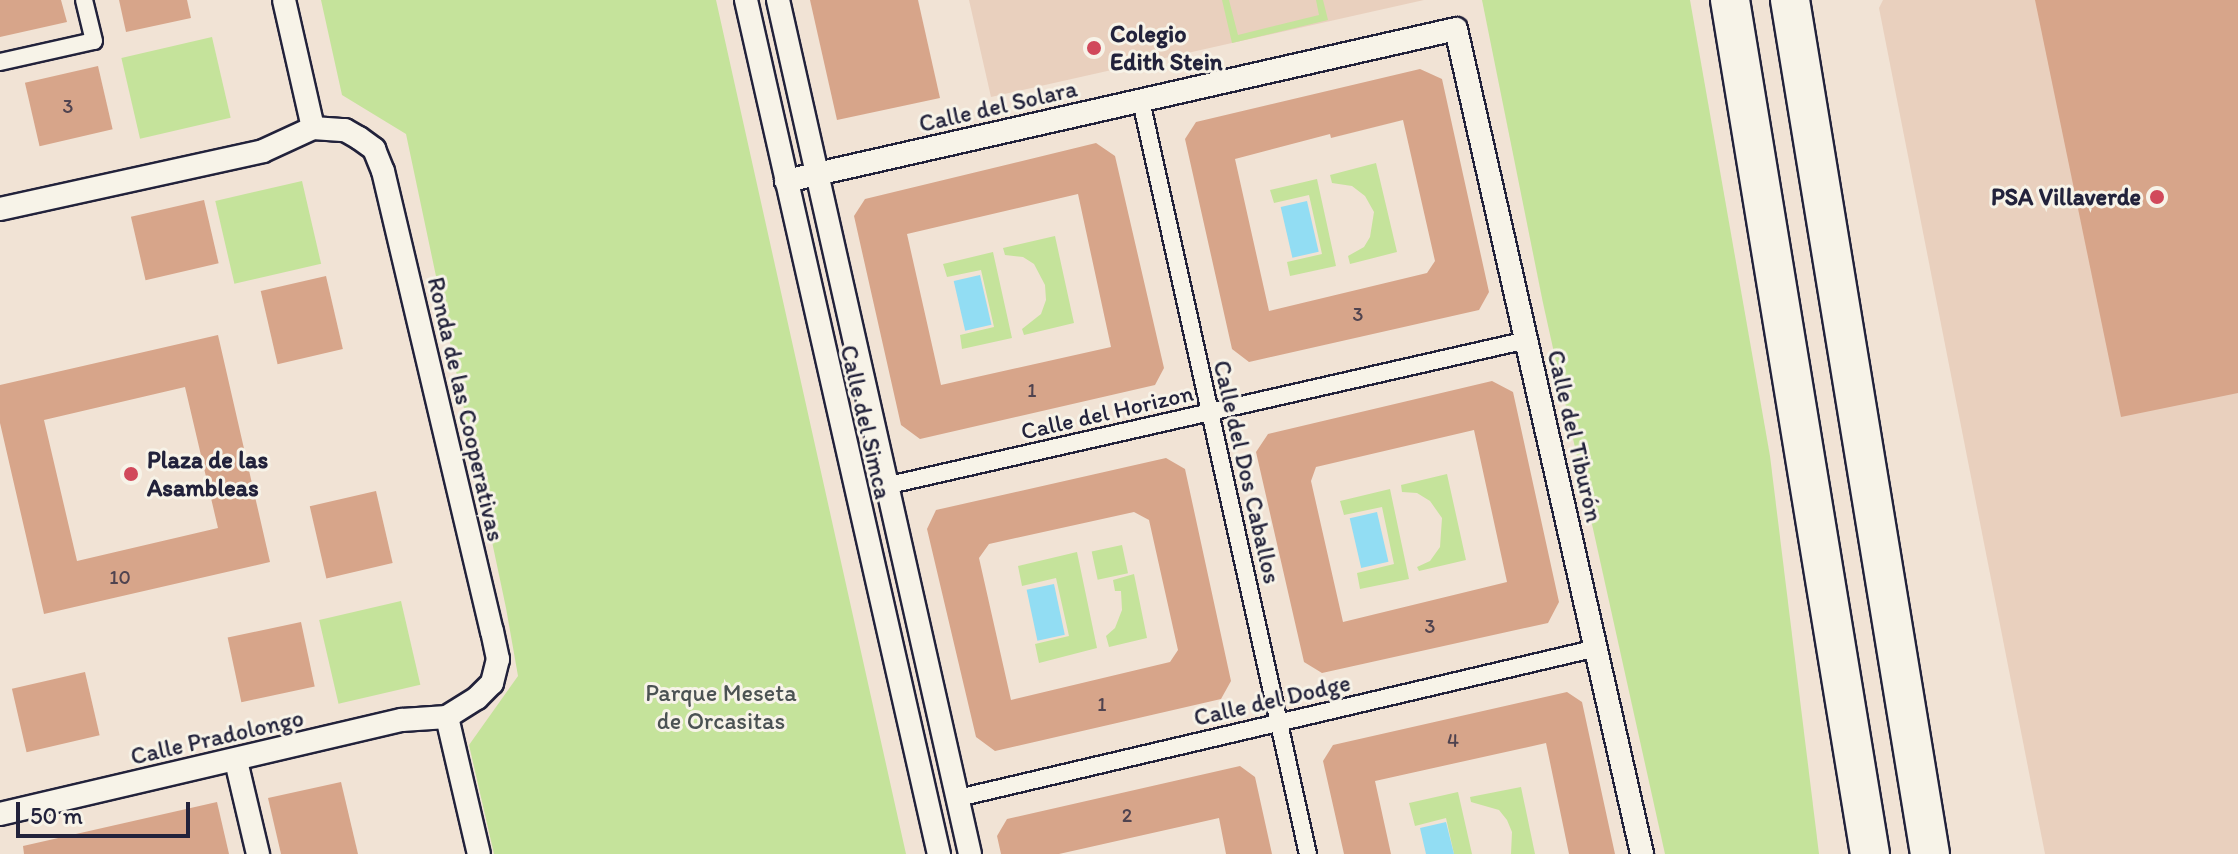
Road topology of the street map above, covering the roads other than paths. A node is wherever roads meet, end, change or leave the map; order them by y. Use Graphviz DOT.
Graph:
graph roads {
  1 [pos="84,0"];
  2 [pos="284,0"];
  3 [pos="746,0"];
  4 [pos="778,0"];
  5 [pos="1730,0"];
  6 [pos="1790,0"];
  7 [pos="1456,29"];
  8 [pos="0,62"];
  9 [pos="1141,101"];
  10 [pos="313,128"];
  11 [pos="816,173"];
  12 [pos="786,181"];
  13 [pos="0,209"];
  14 [pos="1527,340"];
  15 [pos="1209,414"];
  16 [pos="885,486"];
  17 [pos="1833,612"];
  18 [pos="1597,648"];
  19 [pos="447,717"];
  20 [pos="1279,723"];
  21 [pos="236,761"];
  22 [pos="1916,770"];
  23 [pos="958,798"];
  24 [pos="0,814"];
  25 [pos="258,854"];
  26 [pos="479,854"];
  27 [pos="939,854"];
  28 [pos="970,854"];
  29 [pos="1308,854"];
  30 [pos="1642,854"];
  31 [pos="1844,854"];
  32 [pos="1870,854"];
  33 [pos="1930,854"];
  34 [pos="1941,854"];
  1 -- 8 [label="street"];
  2 -- 10 [label="street"];
  3 -- 12 [label="street, Calle del Simca"];
  4 -- 11 [label="street, Calle del Simca"];
  5 -- 17 [label="highway"];
  6 -- 22 [label="highway"];
  7 -- 9 [label="street, Calle del Solara"];
  7 -- 14 [label="street, Calle del Tiburón"];
  9 -- 11 [label="street, Calle del Solara"];
  9 -- 15 [label="street, Calle del Dos Caballos"];
  10 -- 13 [label="street"];
  10 -- 19 [label="street, Ronda de las Cooperativas"];
  11 -- 12 [label="street, Calle del Solara"];
  11 -- 16 [label="street, Calle del Simca"];
  12 -- 27 [label="street, Calle del Simca"];
  14 -- 15 [label="street, Calle del Horizon"];
  14 -- 18 [label="street, Calle del Tiburón"];
  15 -- 16 [label="street, Calle del Horizon"];
  15 -- 20 [label="street, Calle del Dos Caballos"];
  16 -- 23 [label="street, Calle del Simca"];
  17 -- 31 [label="highway"];
  17 -- 32 [label="highway"];
  18 -- 20 [label="street, Calle del Dodge"];
  18 -- 30 [label="street, Calle del Tiburón"];
  19 -- 21 [label="street, Calle Pradolongo"];
  19 -- 26 [label="street"];
  20 -- 23 [label="street, Calle del Dodge"];
  20 -- 29 [label="street, Calle del Dos Caballos"];
  21 -- 24 [label="street, Calle Pradolongo"];
  21 -- 25 [label="street"];
  22 -- 33 [label="highway"];
  22 -- 34 [label="highway"];
  23 -- 28 [label="street, Calle del Simca"];
}
